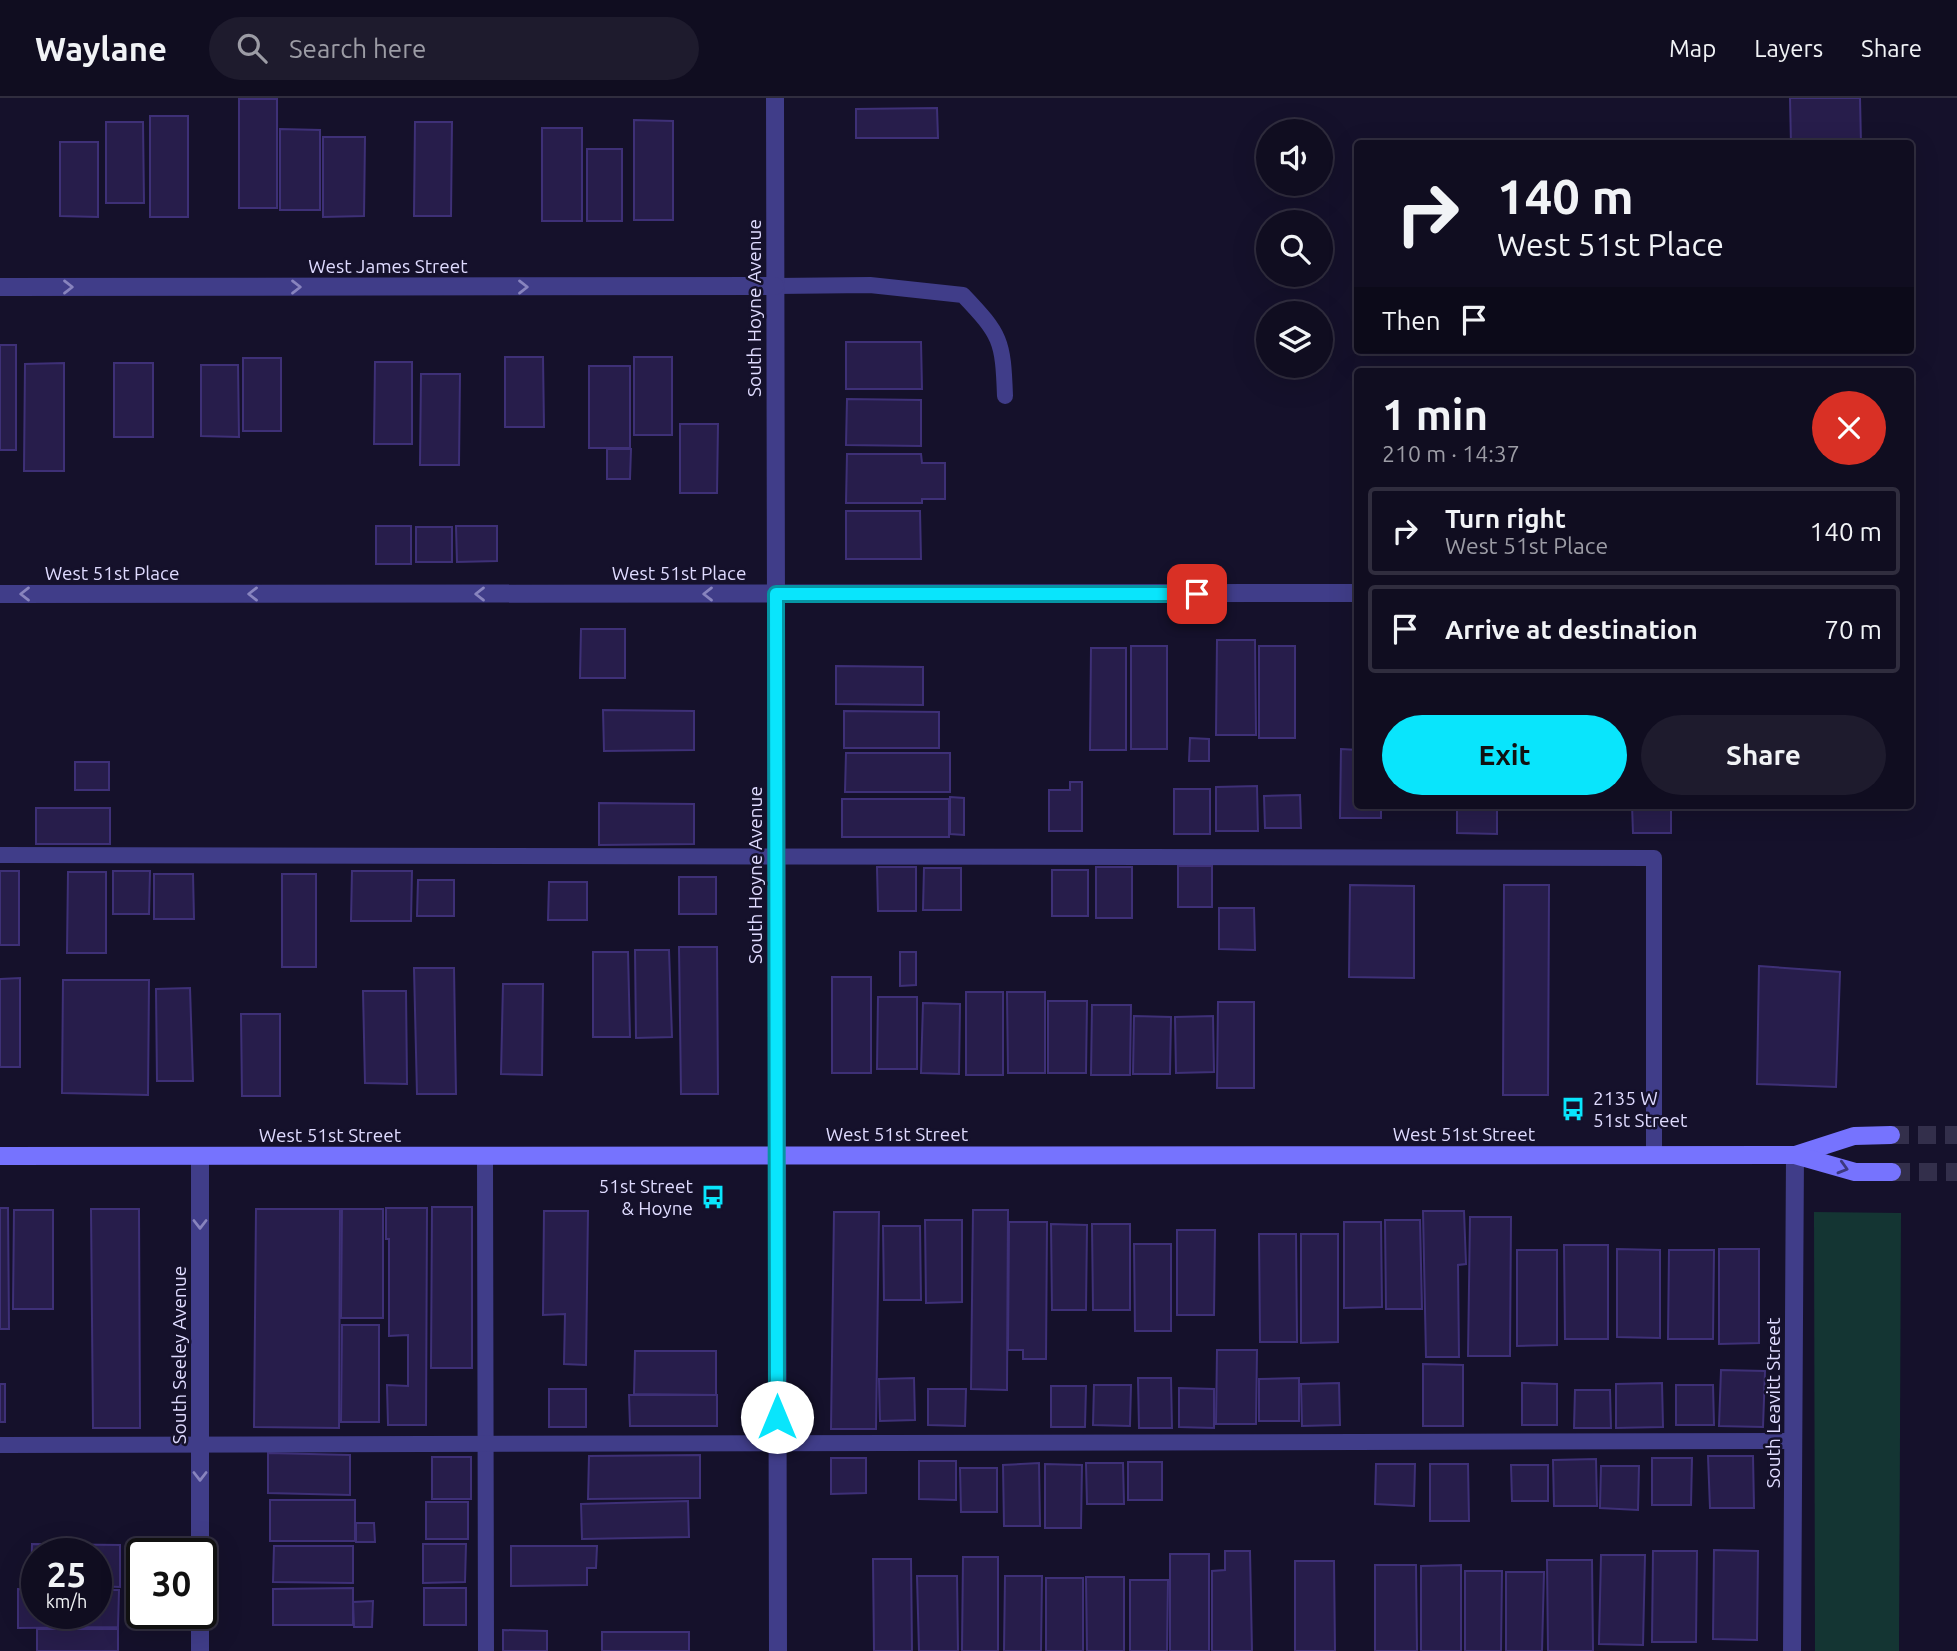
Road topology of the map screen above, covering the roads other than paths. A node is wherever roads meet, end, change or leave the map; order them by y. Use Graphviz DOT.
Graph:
graph roads {
  1 [pos="775,98"];
  2 [pos="775,286"];
  3 [pos="0,287"];
  4 [pos="1005,396"];
  5 [pos="1354,593"];
  6 [pos="0,594"];
  7 [pos="776,594"];
  8 [pos="0,855"];
  9 [pos="776,857"];
  10 [pos="1891,1135"];
  11 [pos="1795,1154"];
  12 [pos="777,1155"];
  13 [pos="1654,1155"];
  14 [pos="0,1156"];
  15 [pos="200,1156"];
  16 [pos="485,1156"];
  17 [pos="1892,1172"];
  18 [pos="1793,1441"];
  19 [pos="777,1443"];
  20 [pos="200,1444"];
  21 [pos="485,1444"];
  22 [pos="0,1445"];
  23 [pos="200,1538"];
  24 [pos="200,1629"];
  25 [pos="200,1651"];
  26 [pos="486,1651"];
  27 [pos="778,1651"];
  28 [pos="1792,1651"];
  1 -- 2 [label="street, South Hoyne Avenue"];
  3 -- 2 [label="street, West James Street, one-way"];
  2 -- 4 [label="lane"];
  2 -- 7 [label="street, South Hoyne Avenue"];
  5 -- 7 [label="street, West 51st Place"];
  7 -- 6 [label="street, West 51st Place, one-way"];
  7 -- 9 [label="street, South Hoyne Avenue"];
  8 -- 9 [label="lane"];
  9 -- 12 [label="street, South Hoyne Avenue"];
  9 -- 13 [label="lane"];
  10 -- 11 [label="street, West 51st Street"];
  11 -- 13 [label="street, West 51st Street"];
  11 -- 17 [label="street, West 51st Street, one-way"];
  11 -- 18 [label="street, South Leavitt Street"];
  12 -- 13 [label="street, West 51st Street"];
  12 -- 16 [label="street, West 51st Street"];
  12 -- 19 [label="street, South Hoyne Avenue"];
  14 -- 15 [label="street, West 51st Street"];
  15 -- 16 [label="street, West 51st Street"];
  15 -- 20 [label="street, South Seeley Avenue, one-way"];
  16 -- 21 [label="lane"];
  18 -- 19 [label="lane"];
  18 -- 28 [label="street, South Leavitt Street"];
  19 -- 21 [label="lane"];
  19 -- 27 [label="street, South Hoyne Avenue"];
  20 -- 21 [label="lane"];
  20 -- 22 [label="lane"];
  20 -- 23 [label="street, South Seeley Avenue, one-way"];
  21 -- 26 [label="lane"];
  24 -- 25 [label="street"];
}
